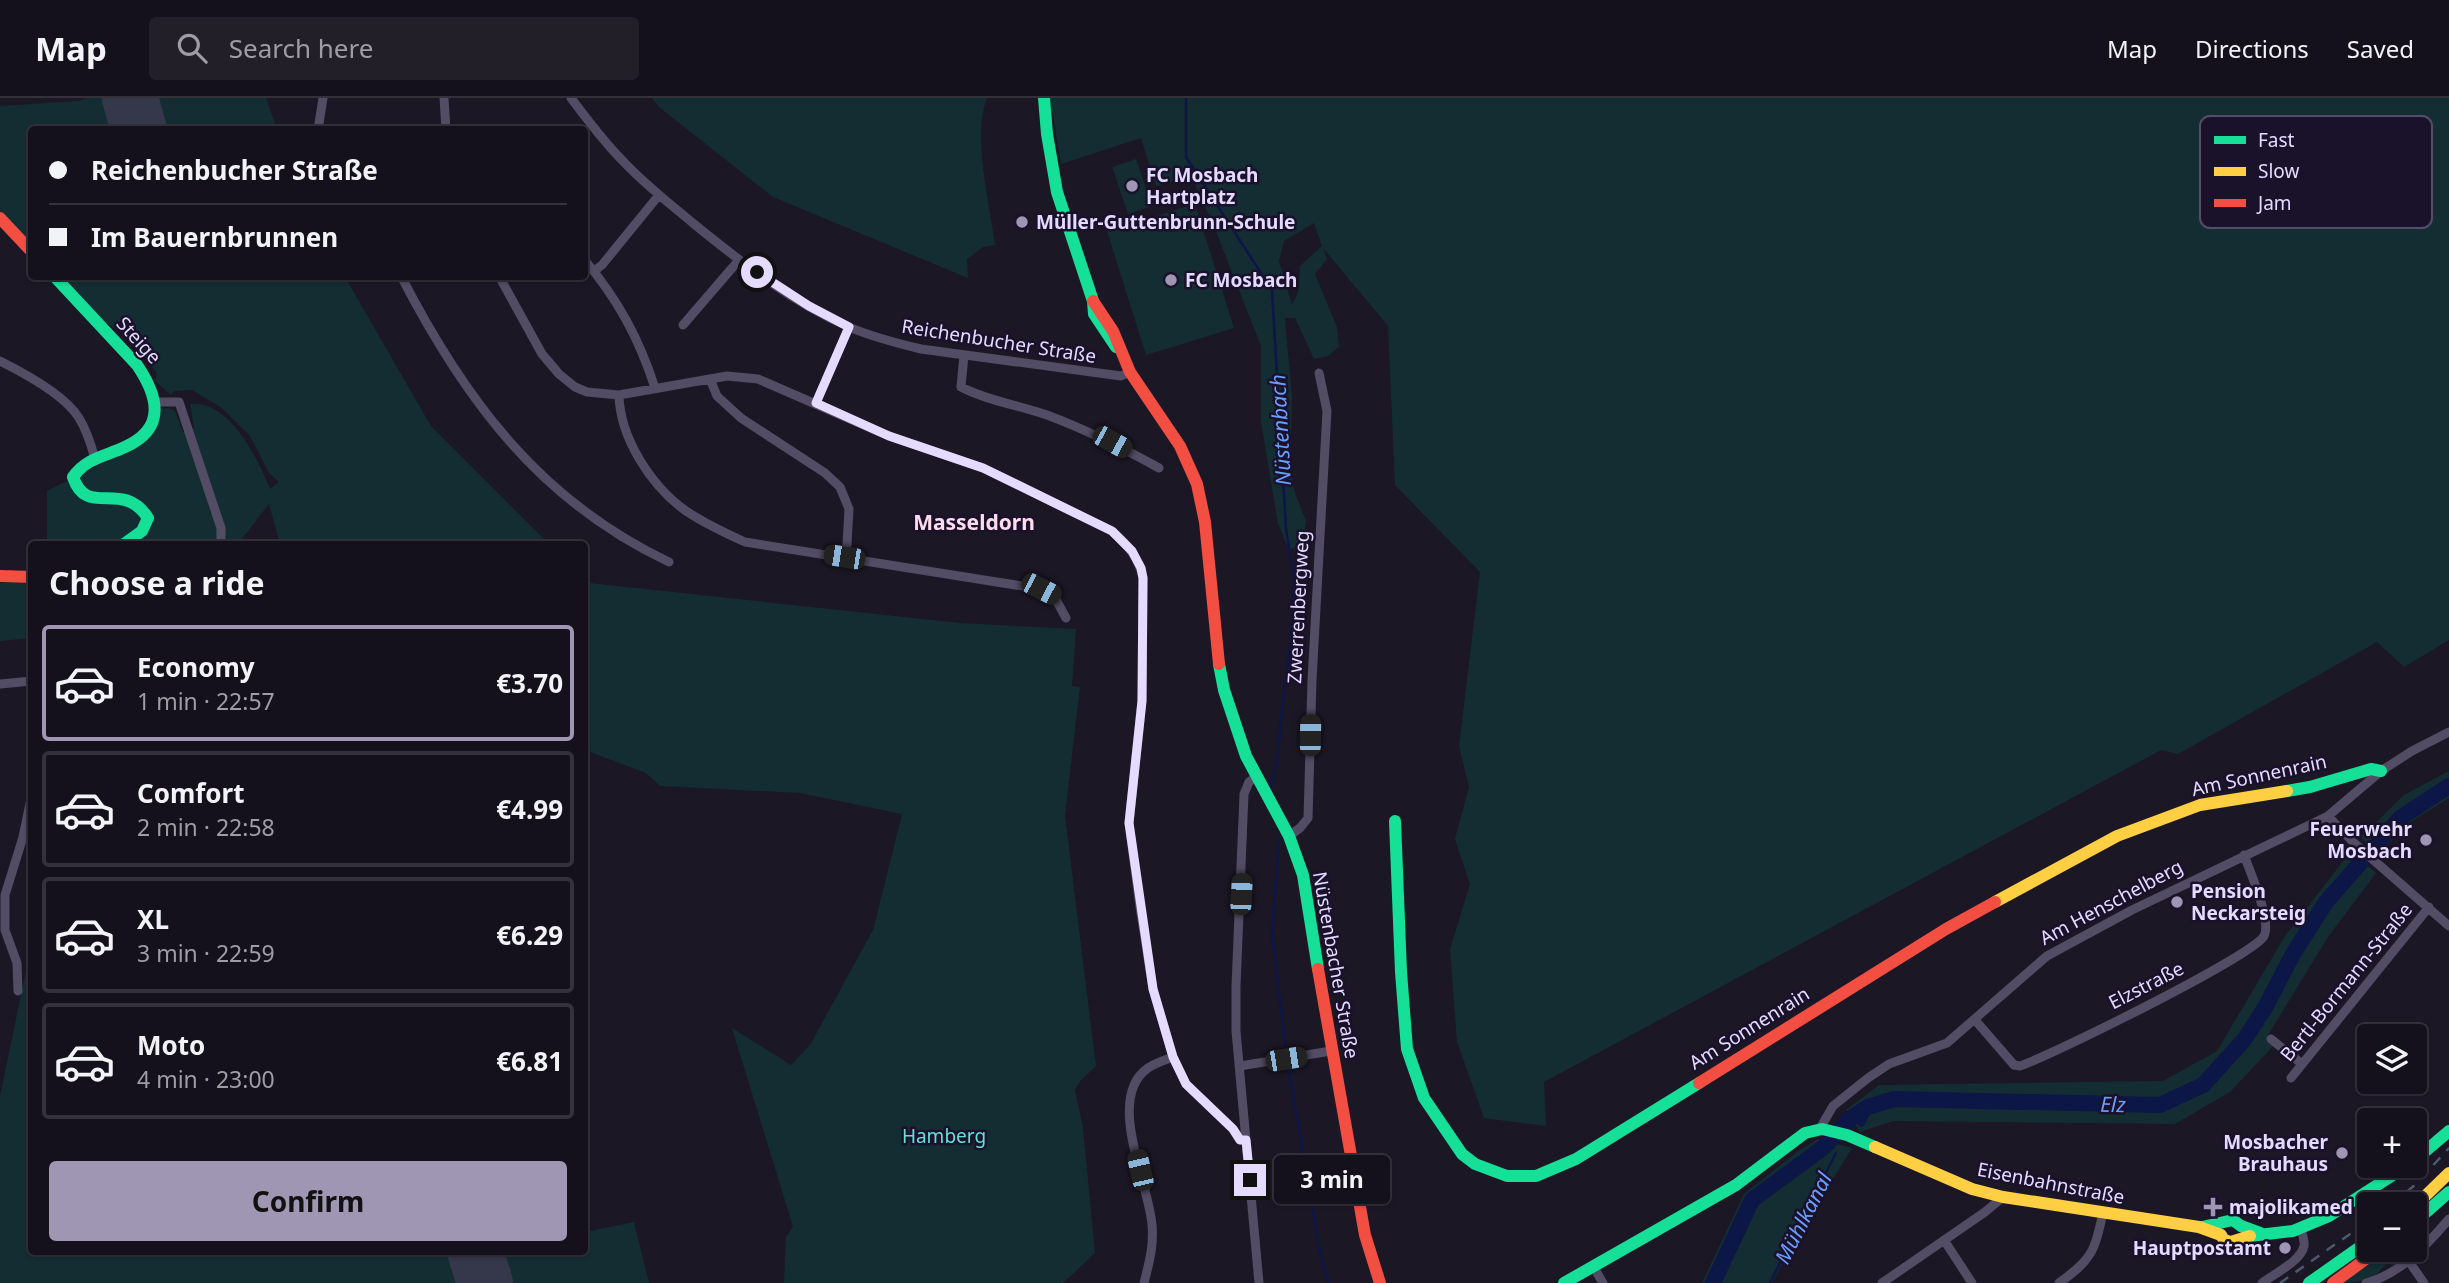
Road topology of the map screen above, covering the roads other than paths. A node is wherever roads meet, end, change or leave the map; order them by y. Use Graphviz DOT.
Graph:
graph roads {
  1 [pos="323,98"];
  2 [pos="444,98"];
  3 [pos="571,98"];
  4 [pos="1044,98"];
  5 [pos="319,126"];
  6 [pos="446,126"];
  7 [pos="659,195"];
  8 [pos="0,218"];
  9 [pos="28,248"];
  10 [pos="738,260"];
  11 [pos="588,264"];
  12 [pos="594,271"];
  13 [pos="58,280"];
  14 [pos="403,280"];
  15 [pos="501,280"];
  16 [pos="683,325"];
  17 [pos="849,327"];
  18 [pos="964,355"];
  19 [pos="0,361"];
  20 [pos="1130,372"];
  21 [pos="1319,373"];
  22 [pos="710,379"];
  23 [pos="655,388"];
  24 [pos="619,395"];
  25 [pos="156,402"];
  26 [pos="816,403"];
  27 [pos="95,459"];
  28 [pos="1160,468"];
  29 [pos="128,541"];
  30 [pos="221,541"];
  31 [pos="844,557"];
  32 [pos="669,562"];
  33 [pos="0,576"];
  34 [pos="28,577"];
  35 [pos="1066,618"];
  36 [pos="28,681"];
  37 [pos="0,684"];
  38 [pos="2449,732"];
  39 [pos="2381,771"];
  40 [pos="1256,777"];
  41 [pos="28,813"];
  42 [pos="2328,816"];
  43 [pos="1395,821"];
  44 [pos="1289,836"];
  45 [pos="2244,855"];
  46 [pos="2429,907"];
  47 [pos="2449,926"];
  48 [pos="18,990"];
  49 [pos="1975,1020"];
  50 [pos="2272,1039"];
  51 [pos="1331,1051"];
  52 [pos="1173,1057"];
  53 [pos="2302,1064"];
  54 [pos="1240,1066"];
  55 [pos="2291,1078"];
  56 [pos="1826,1130"];
  57 [pos="2449,1131"];
  58 [pos="1246,1140"];
  59 [pos="2427,1150"];
  60 [pos="2449,1173"];
  61 [pos="2388,1178"];
  62 [pos="2449,1192"];
  63 [pos="2427,1194"];
  64 [pos="2003,1197"];
  65 [pos="2427,1211"];
  66 [pos="2103,1213"];
  67 [pos="2449,1219"];
  68 [pos="2241,1226"];
  69 [pos="2221,1229"];
  70 [pos="2301,1229"];
  71 [pos="2263,1234"];
  72 [pos="1944,1240"];
  73 [pos="2238,1240"];
  74 [pos="2427,1243"];
  75 [pos="2357,1249"];
  76 [pos="2362,1262"];
  77 [pos="2404,1262"];
  78 [pos="2409,1262"];
  79 [pos="1593,1266"];
  80 [pos="1144,1283"];
  81 [pos="1259,1283"];
  82 [pos="1380,1283"];
  83 [pos="1564,1283"];
  84 [pos="1604,1283"];
  85 [pos="1882,1283"];
  86 [pos="1972,1283"];
  87 [pos="2059,1283"];
  88 [pos="2262,1283"];
  89 [pos="2309,1283"];
  90 [pos="2333,1283"];
  91 [pos="2365,1283"];
  92 [pos="2424,1283"];
  1 -- 5 [label="street"];
  2 -- 6 [label="street"];
  3 -- 7 [label="street, Reichenbucher Straße"];
  4 -- 20 [label="main road, Nüstenbacher Straße"];
  7 -- 10 [label="street, Reichenbucher Straße"];
  7 -- 12 [label="street"];
  8 -- 9 [label="main road"];
  10 -- 16 [label="street"];
  10 -- 17 [label="street, Reichenbucher Straße"];
  11 -- 12 [label="street"];
  12 -- 23 [label="street"];
  13 -- 25 [label="main road, Steige"];
  14 -- 32 [label="street"];
  15 -- 24 [label="street"];
  17 -- 18 [label="street, Reichenbucher Straße"];
  17 -- 26 [label="street"];
  18 -- 20 [label="street, Reichenbucher Straße"];
  18 -- 28 [label="street"];
  19 -- 27 [label="street"];
  20 -- 40 [label="main road, Nüstenbacher Straße"];
  21 -- 44 [label="street, Zwerrenbergweg"];
  22 -- 23 [label="street"];
  22 -- 26 [label="street"];
  22 -- 31 [label="street"];
  23 -- 24 [label="street"];
  24 -- 31 [label="street"];
  25 -- 27 [label="main road"];
  25 -- 30 [label="street"];
  26 -- 52 [label="street"];
  27 -- 29 [label="main road"];
  31 -- 35 [label="street"];
  33 -- 34 [label="main road"];
  36 -- 37 [label="street"];
  38 -- 39 [label="street, Am Henschelberg"];
  39 -- 42 [label="street, Am Henschelberg"];
  39 -- 43 [label="main road, Am Sonnenrain"];
  40 -- 44 [label="main road, Nüstenbacher Straße"];
  40 -- 54 [label="street"];
  41 -- 48 [label="street"];
  42 -- 45 [label="street, Am Henschelberg"];
  42 -- 46 [label="street"];
  44 -- 51 [label="main road, Nüstenbacher Straße"];
  45 -- 49 [label="street, Am Henschelberg"];
  45 -- 49 [label="street, Elzstraße"];
  46 -- 47 [label="street"];
  46 -- 53 [label="street, Bertl-Bormann-Straße"];
  49 -- 56 [label="street, Am Henschelberg"];
  50 -- 53 [label="street"];
  51 -- 54 [label="street"];
  51 -- 82 [label="main road, Nüstenbacher Straße"];
  52 -- 58 [label="street"];
  52 -- 80 [label="street"];
  53 -- 55 [label="street, Bertl-Bormann-Straße"];
  54 -- 58 [label="street"];
  56 -- 64 [label="main road, Eisenbahnstraße"];
  56 -- 79 [label="main road"];
  57 -- 59 [label="main road"];
  58 -- 81 [label="street"];
  60 -- 63 [label="main road"];
  61 -- 70 [label="main road"];
  62 -- 65 [label="main road"];
  64 -- 66 [label="main road, Eisenbahnstraße"];
  64 -- 72 [label="street"];
  66 -- 69 [label="main road, Eisenbahnstraße"];
  66 -- 87 [label="street"];
  67 -- 74 [label="street"];
  68 -- 69 [label="main road"];
  68 -- 71 [label="main road"];
  68 -- 73 [label="main road"];
  69 -- 73 [label="main road"];
  70 -- 71 [label="main road"];
  70 -- 88 [label="street"];
  71 -- 73 [label="main road"];
  72 -- 85 [label="street"];
  72 -- 86 [label="street"];
  75 -- 89 [label="main road"];
  76 -- 90 [label="main road"];
  77 -- 91 [label="street"];
  78 -- 92 [label="street"];
  79 -- 83 [label="main road"];
  79 -- 84 [label="street"];
}
